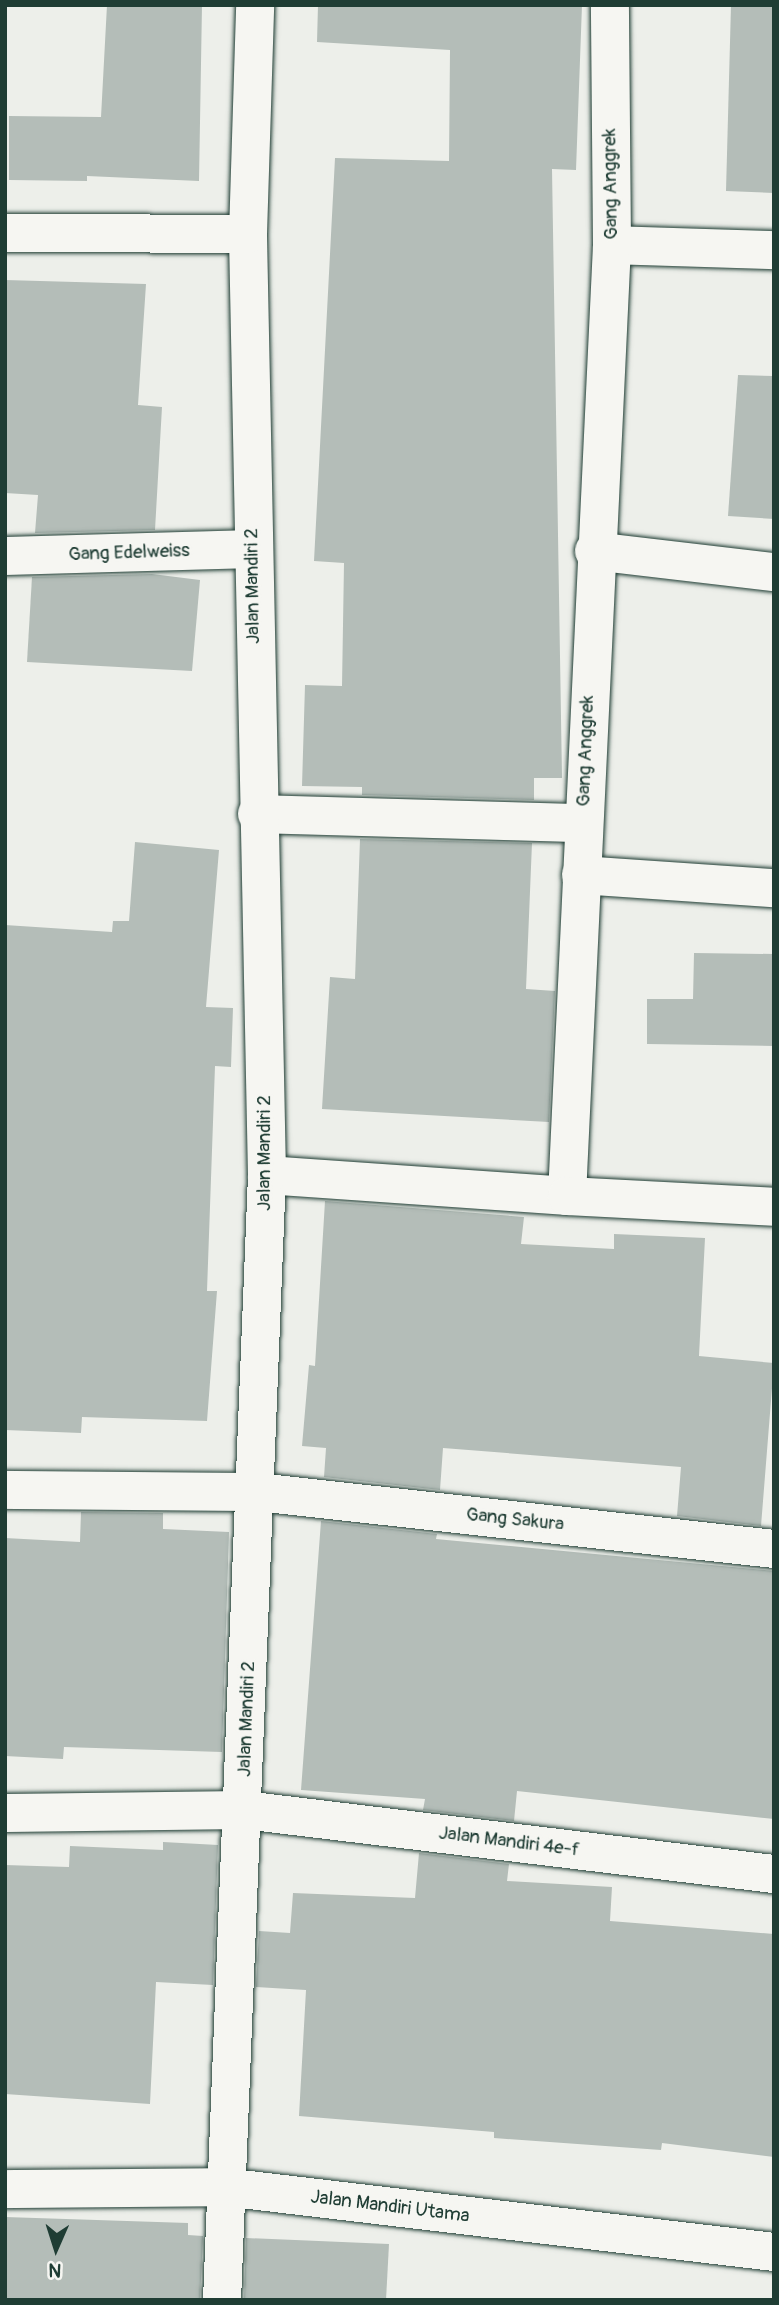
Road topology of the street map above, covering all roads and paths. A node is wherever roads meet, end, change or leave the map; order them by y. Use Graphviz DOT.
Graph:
graph roads {
  1 [pos="255,5"];
  2 [pos="610,5"];
  3 [pos="5,233"];
  4 [pos="248,234"];
  5 [pos="612,245"];
  6 [pos="774,250"];
  7 [pos="252,550"];
  8 [pos="594,551"];
  9 [pos="5,556"];
  10 [pos="774,572"];
  11 [pos="257,814"];
  12 [pos="583,823"];
  13 [pos="581,875"];
  14 [pos="774,888"];
  15 [pos="267,1175"];
  16 [pos="567,1196"];
  17 [pos="774,1207"];
  18 [pos="5,1490"];
  19 [pos="257,1492"];
  20 [pos="774,1549"];
  21 [pos="244,1810"];
  22 [pos="5,1814"];
  23 [pos="774,1874"];
  24 [pos="224,2187"];
  25 [pos="5,2189"];
  26 [pos="774,2252"];
  27 [pos="222,2300"];
  1 -- 4 [label="street, Jalan Mandiri 2"];
  2 -- 5 [label="street, Gang Anggrek"];
  3 -- 4 [label="street"];
  4 -- 7 [label="street, Jalan Mandiri 2"];
  5 -- 6 [label="street"];
  5 -- 8 [label="street, Gang Anggrek"];
  7 -- 9 [label="street, Gang Edelweiss"];
  7 -- 11 [label="street, Jalan Mandiri 2"];
  8 -- 10 [label="street"];
  8 -- 12 [label="street, Gang Anggrek"];
  11 -- 12 [label="street"];
  11 -- 15 [label="street, Jalan Mandiri 2"];
  12 -- 13 [label="street, Gang Anggrek"];
  13 -- 14 [label="street"];
  13 -- 16 [label="street, Gang Anggrek"];
  15 -- 16 [label="street"];
  15 -- 19 [label="street, Jalan Mandiri 2"];
  16 -- 17 [label="street"];
  18 -- 19 [label="street, Gang Sakura"];
  19 -- 20 [label="street, Gang Sakura"];
  19 -- 21 [label="street, Jalan Mandiri 2"];
  21 -- 22 [label="street, Jalan Mandiri 4e-f"];
  21 -- 23 [label="street, Jalan Mandiri 4e-f"];
  21 -- 24 [label="street, Jalan Mandiri 2"];
  24 -- 25 [label="street, Jalan Mandiri Utama"];
  24 -- 26 [label="street, Jalan Mandiri Utama"];
  24 -- 27 [label="street, Jalan Mandiri 2"];
}
